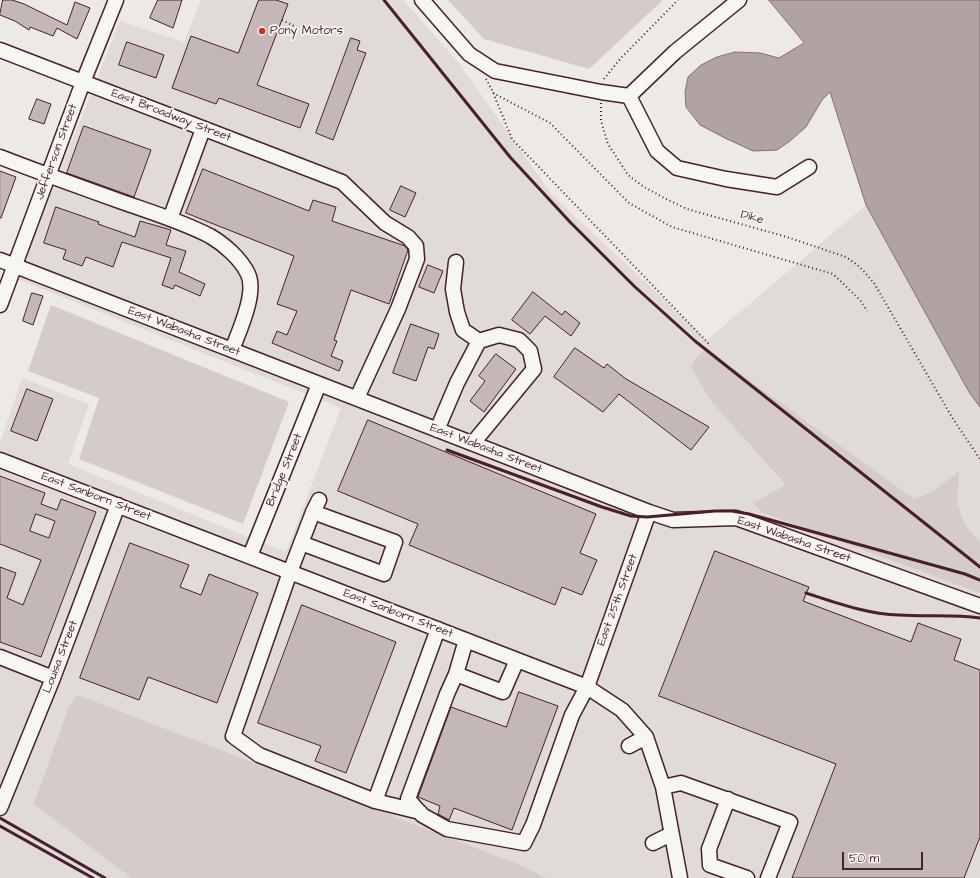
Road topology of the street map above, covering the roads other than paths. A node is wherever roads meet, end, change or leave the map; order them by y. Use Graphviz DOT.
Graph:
graph roads {
  1 [pos="116,0"];
  2 [pos="422,0"];
  3 [pos="739,0"];
  4 [pos="0,50"];
  5 [pos="83,82"];
  6 [pos="629,96"];
  7 [pos="203,129"];
  8 [pos="0,157"];
  9 [pos="809,166"];
  10 [pos="48,176"];
  11 [pos="170,219"];
  12 [pos="0,260"];
  13 [pos="456,262"];
  14 [pos="15,266"];
  15 [pos="0,305"];
  16 [pos="479,341"];
  17 [pos="232,350"];
  18 [pos="319,384"];
  19 [pos="357,398"];
  20 [pos="437,430"];
  21 [pos="473,444"];
  22 [pos="0,460"];
  23 [pos="118,505"];
  24 [pos="649,512"];
  25 [pos="301,542"];
  26 [pos="250,556"];
  27 [pos="290,572"];
  28 [pos="980,606"];
  29 [pos="438,629"];
  30 [pos="466,640"];
  31 [pos="0,657"];
  32 [pos="517,660"];
  33 [pos="456,674"];
  34 [pos="53,678"];
  35 [pos="587,687"];
  36 [pos="646,737"];
  37 [pos="629,746"];
  38 [pos="663,787"];
  39 [pos="728,799"];
  40 [pos="375,801"];
  41 [pos="0,808"];
  42 [pos="420,812"];
  43 [pos="671,834"];
  44 [pos="653,843"];
  45 [pos="680,878"];
  46 [pos="747,878"];
  47 [pos="768,878"];
  1 -- 5 [label="street, Jefferson Street"];
  2 -- 6 [label="street"];
  3 -- 6 [label="street"];
  4 -- 5 [label="street, East Broadway Street"];
  5 -- 7 [label="street, East Broadway Street"];
  5 -- 10 [label="street, Jefferson Street"];
  6 -- 9 [label="street"];
  7 -- 11 [label="street"];
  7 -- 19 [label="street, East Broadway Street"];
  8 -- 10 [label="street"];
  10 -- 11 [label="street"];
  10 -- 14 [label="street, Jefferson Street"];
  11 -- 17 [label="street"];
  12 -- 14 [label="street, East Wabasha Street"];
  13 -- 16 [label="street"];
  14 -- 15 [label="street, Jefferson Street"];
  14 -- 17 [label="street, East Wabasha Street"];
  16 -- 20 [label="street"];
  16 -- 21 [label="street"];
  17 -- 18 [label="street, East Wabasha Street"];
  18 -- 19 [label="street, East Wabasha Street"];
  18 -- 26 [label="street, Bridge Street"];
  19 -- 20 [label="street, East Wabasha Street"];
  20 -- 21 [label="street, East Wabasha Street"];
  21 -- 24 [label="street, East Wabasha Street"];
  22 -- 23 [label="street, East Sanborn Street"];
  23 -- 26 [label="street, East Sanborn Street"];
  23 -- 34 [label="street, Louisa Street"];
  24 -- 28 [label="street, East Wabasha Street"];
  24 -- 35 [label="street, East 25th Street"];
  25 -- 25 [label="street"];
  25 -- 27 [label="street"];
  26 -- 27 [label="street, East Sanborn Street"];
  27 -- 29 [label="street, East Sanborn Street"];
  27 -- 40 [label="street"];
  29 -- 30 [label="street, East Sanborn Street"];
  29 -- 40 [label="street"];
  30 -- 32 [label="street, East Sanborn Street"];
  30 -- 33 [label="street"];
  31 -- 34 [label="street"];
  32 -- 33 [label="street"];
  32 -- 35 [label="street, East Sanborn Street"];
  33 -- 42 [label="street"];
  34 -- 41 [label="street, Louisa Street"];
  35 -- 36 [label="street, East Sanborn Street"];
  35 -- 42 [label="street, East 25th Street"];
  36 -- 37 [label="street"];
  36 -- 38 [label="street, East Sanborn Street"];
  38 -- 39 [label="street"];
  38 -- 43 [label="street, East Sanborn Street"];
  39 -- 46 [label="street"];
  39 -- 47 [label="street"];
  40 -- 42 [label="street"];
  43 -- 44 [label="street"];
  43 -- 45 [label="street, East Sanborn Street"];
}
